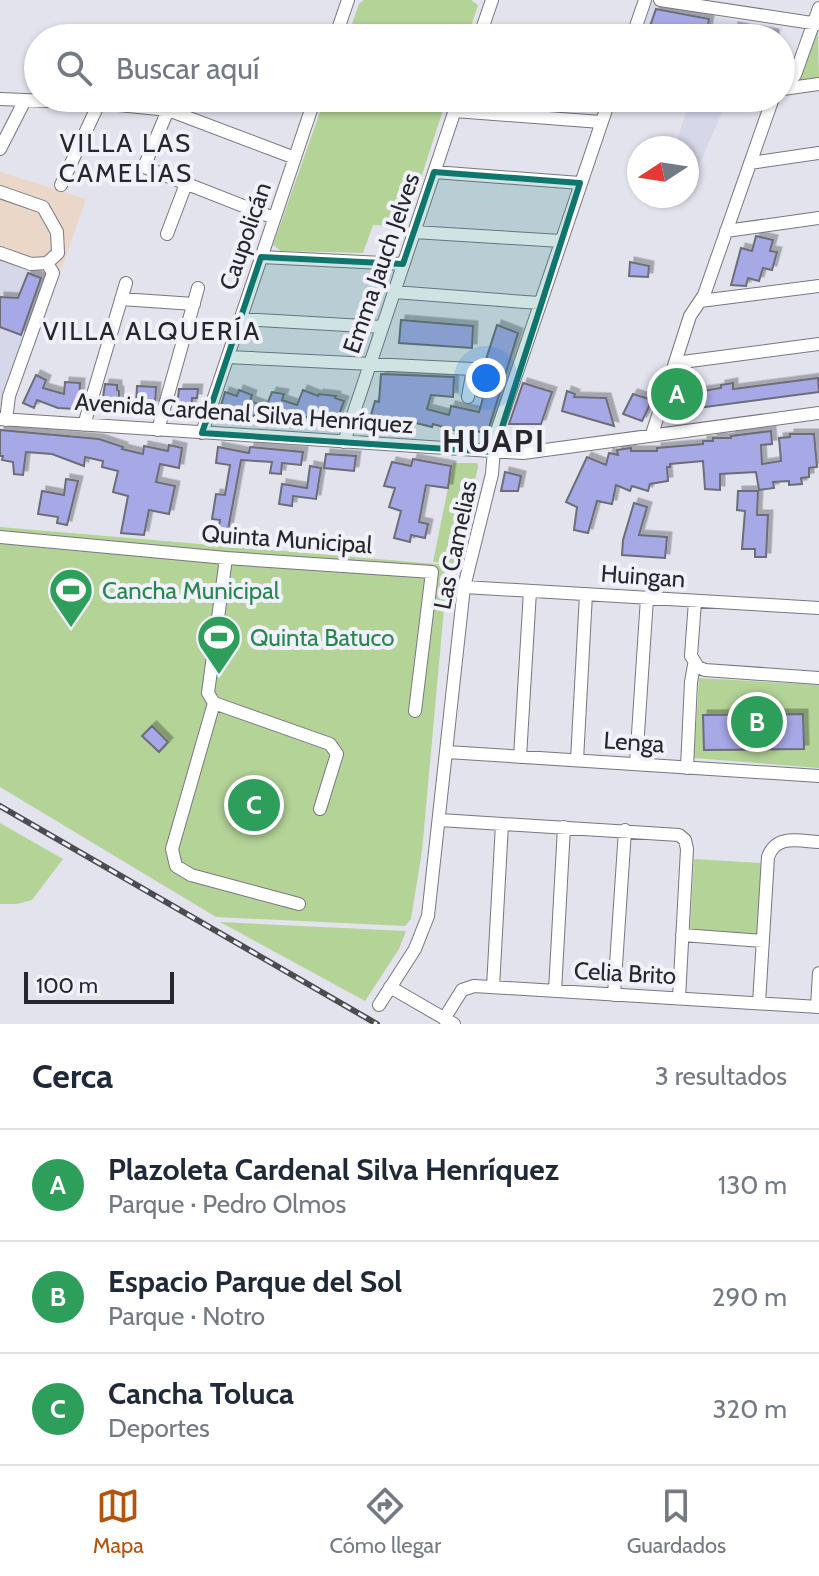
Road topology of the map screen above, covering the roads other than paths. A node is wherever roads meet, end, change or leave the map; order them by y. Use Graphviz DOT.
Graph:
graph roads {
  1 [pos="348,0"];
  2 [pos="492,0"];
  3 [pos="645,0"];
  4 [pos="660,0"];
  5 [pos="756,0"];
  6 [pos="819,8"];
  7 [pos="750,14"];
  8 [pos="340,24"];
  9 [pos="484,24"];
  10 [pos="637,24"];
  11 [pos="816,24"];
  12 [pos="795,75"];
  13 [pos="819,84"];
  14 [pos="795,87"];
  15 [pos="0,99"];
  16 [pos="24,100"];
  17 [pos="24,102"];
  18 [pos="95,112"];
  19 [pos="167,112"];
  20 [pos="173,112"];
  21 [pos="310,112"];
  22 [pos="454,112"];
  23 [pos="521,112"];
  24 [pos="605,112"];
  25 [pos="768,112"];
  26 [pos="601,122"];
  27 [pos="0,149"];
  28 [pos="819,153"];
  29 [pos="295,158"];
  30 [pos="750,163"];
  31 [pos="434,172"];
  32 [pos="580,183"];
  33 [pos="186,184"];
  34 [pos="61,185"];
  35 [pos="0,192"];
  36 [pos="274,218"];
  37 [pos="819,218"];
  38 [pos="726,231"];
  39 [pos="414,232"];
  40 [pos="167,234"];
  41 [pos="561,241"];
  42 [pos="0,253"];
  43 [pos="261,257"];
  44 [pos="47,263"];
  45 [pos="403,264"];
  46 [pos="126,283"];
  47 [pos="819,286"];
  48 [pos="198,288"];
  49 [pos="394,292"];
  50 [pos="121,299"];
  51 [pos="700,301"];
  52 [pos="539,303"];
  53 [pos="194,304"];
  54 [pos="240,319"];
  55 [pos="382,327"];
  56 [pos="819,344"];
  57 [pos="228,357"];
  58 [pos="370,363"];
  59 [pos="675,363"];
  60 [pos="468,397"];
  61 [pos="819,413"];
  62 [pos="3,419"];
  63 [pos="84,425"];
  64 [pos="158,430"];
  65 [pos="202,433"];
  66 [pos="652,434"];
  67 [pos="344,442"];
  68 [pos="494,452"];
  69 [pos="0,537"];
  70 [pos="226,558"];
  71 [pos="464,587"];
  72 [pos="530,591"];
  73 [pos="586,594"];
  74 [pos="647,598"];
  75 [pos="695,601"];
  76 [pos="819,608"];
  77 [pos="694,665"];
  78 [pos="819,678"];
  79 [pos="214,703"];
  80 [pos="415,711"];
  81 [pos="447,752"];
  82 [pos="520,757"];
  83 [pos="577,760"];
  84 [pos="636,764"];
  85 [pos="687,768"];
  86 [pos="819,776"];
  87 [pos="320,809"];
  88 [pos="440,820"];
  89 [pos="502,824"];
  90 [pos="564,827"];
  91 [pos="625,830"];
  92 [pos="819,842"];
  93 [pos="299,904"];
  94 [pos="682,935"];
  95 [pos="763,941"];
  96 [pos="819,973"];
  97 [pos="390,987"];
  98 [pos="493,987"];
  99 [pos="555,991"];
  100 [pos="614,995"];
  101 [pos="679,998"];
  102 [pos="759,1003"];
  103 [pos="379,1005"];
  104 [pos="818,1006"];
  105 [pos="449,1021"];
  1 -- 8 [label="street"];
  2 -- 9 [label="street"];
  3 -- 10 [label="street"];
  4 -- 7 [label="street"];
  5 -- 7 [label="street"];
  6 -- 11 [label="street"];
  7 -- 11 [label="street"];
  11 -- 12 [label="street"];
  13 -- 14 [label="street"];
  15 -- 16 [label="street"];
  17 -- 27 [label="street"];
  18 -- 34 [label="street"];
  19 -- 33 [label="street"];
  20 -- 29 [label="street"];
  21 -- 29 [label="street, Caupolicán"];
  22 -- 31 [label="street, Emma Jauch Jelves"];
  23 -- 26 [label="street"];
  24 -- 26 [label="street, Las Camelias"];
  25 -- 30 [label="street"];
  26 -- 32 [label="street, Las Camelias"];
  28 -- 30 [label="street"];
  29 -- 36 [label="street, Caupolicán"];
  30 -- 38 [label="street"];
  31 -- 32 [label="street"];
  31 -- 39 [label="street, Emma Jauch Jelves"];
  32 -- 41 [label="street, Las Camelias"];
  33 -- 36 [label="street"];
  33 -- 40 [label="street"];
  35 -- 44 [label="street"];
  36 -- 43 [label="street, Caupolicán"];
  37 -- 38 [label="street"];
  38 -- 51 [label="street"];
  39 -- 41 [label="street"];
  39 -- 45 [label="street, Emma Jauch Jelves"];
  41 -- 52 [label="street, Las Camelias"];
  42 -- 44 [label="street"];
  43 -- 45 [label="street"];
  43 -- 54 [label="street, Caupolicán"];
  44 -- 62 [label="street"];
  45 -- 49 [label="street, Emma Jauch Jelves"];
  46 -- 50 [label="street"];
  47 -- 51 [label="street"];
  48 -- 53 [label="street"];
  49 -- 52 [label="street"];
  49 -- 55 [label="street, Emma Jauch Jelves"];
  50 -- 53 [label="street"];
  50 -- 63 [label="street"];
  51 -- 59 [label="street"];
  52 -- 68 [label="street, Las Camelias"];
  53 -- 64 [label="street"];
  54 -- 55 [label="street"];
  54 -- 57 [label="street, Caupolicán"];
  55 -- 58 [label="street, Emma Jauch Jelves"];
  56 -- 59 [label="street"];
  57 -- 58 [label="street"];
  57 -- 65 [label="street, Caupolicán"];
  58 -- 60 [label="street"];
  58 -- 67 [label="street, Emma Jauch Jelves"];
  59 -- 66 [label="street"];
  61 -- 66 [label="street, Avenida Cardenal Silva Henríquez"];
  62 -- 63 [label="street, Avenida Cardenal Silva Henríquez"];
  63 -- 64 [label="street, Avenida Cardenal Silva Henríquez"];
  64 -- 65 [label="street, Avenida Cardenal Silva Henríquez"];
  65 -- 67 [label="street, Avenida Cardenal Silva Henríquez"];
  66 -- 68 [label="street, Avenida Cardenal Silva Henríquez"];
  67 -- 68 [label="street, Avenida Cardenal Silva Henríquez"];
  68 -- 71 [label="street, Las Camelias"];
  69 -- 70 [label="street, Quinta Municipal"];
  70 -- 79 [label="street"];
  70 -- 80 [label="street, Quinta Municipal"];
  71 -- 72 [label="street, Huingan"];
  71 -- 81 [label="street, Las Camelias"];
  72 -- 73 [label="street, Huingan"];
  72 -- 82 [label="street"];
  73 -- 74 [label="street, Huingan"];
  73 -- 83 [label="street"];
  74 -- 75 [label="street, Huingan"];
  74 -- 84 [label="street"];
  75 -- 76 [label="street, Huingan"];
  75 -- 77 [label="street"];
  77 -- 78 [label="street"];
  77 -- 85 [label="street"];
  79 -- 87 [label="street"];
  79 -- 93 [label="street"];
  81 -- 82 [label="street, Lenga"];
  81 -- 88 [label="street, Las Camelias"];
  82 -- 83 [label="street, Lenga"];
  83 -- 84 [label="street, Lenga"];
  84 -- 85 [label="street, Lenga"];
  85 -- 86 [label="street, Lenga"];
  88 -- 89 [label="street"];
  88 -- 97 [label="street, Las Camelias"];
  89 -- 90 [label="street"];
  89 -- 98 [label="street"];
  90 -- 91 [label="street"];
  90 -- 99 [label="street"];
  91 -- 94 [label="street"];
  91 -- 100 [label="street"];
  92 -- 95 [label="street"];
  94 -- 95 [label="street"];
  94 -- 101 [label="street"];
  95 -- 102 [label="street"];
  96 -- 104 [label="street"];
  97 -- 103 [label="street, Las Camelias"];
  97 -- 105 [label="street"];
  98 -- 99 [label="street, Celia Brito"];
  98 -- 105 [label="street, Celia Brito"];
  99 -- 100 [label="street, Celia Brito"];
  100 -- 101 [label="street, Celia Brito"];
  101 -- 102 [label="street, Celia Brito"];
  102 -- 104 [label="street, Celia Brito"];
}
